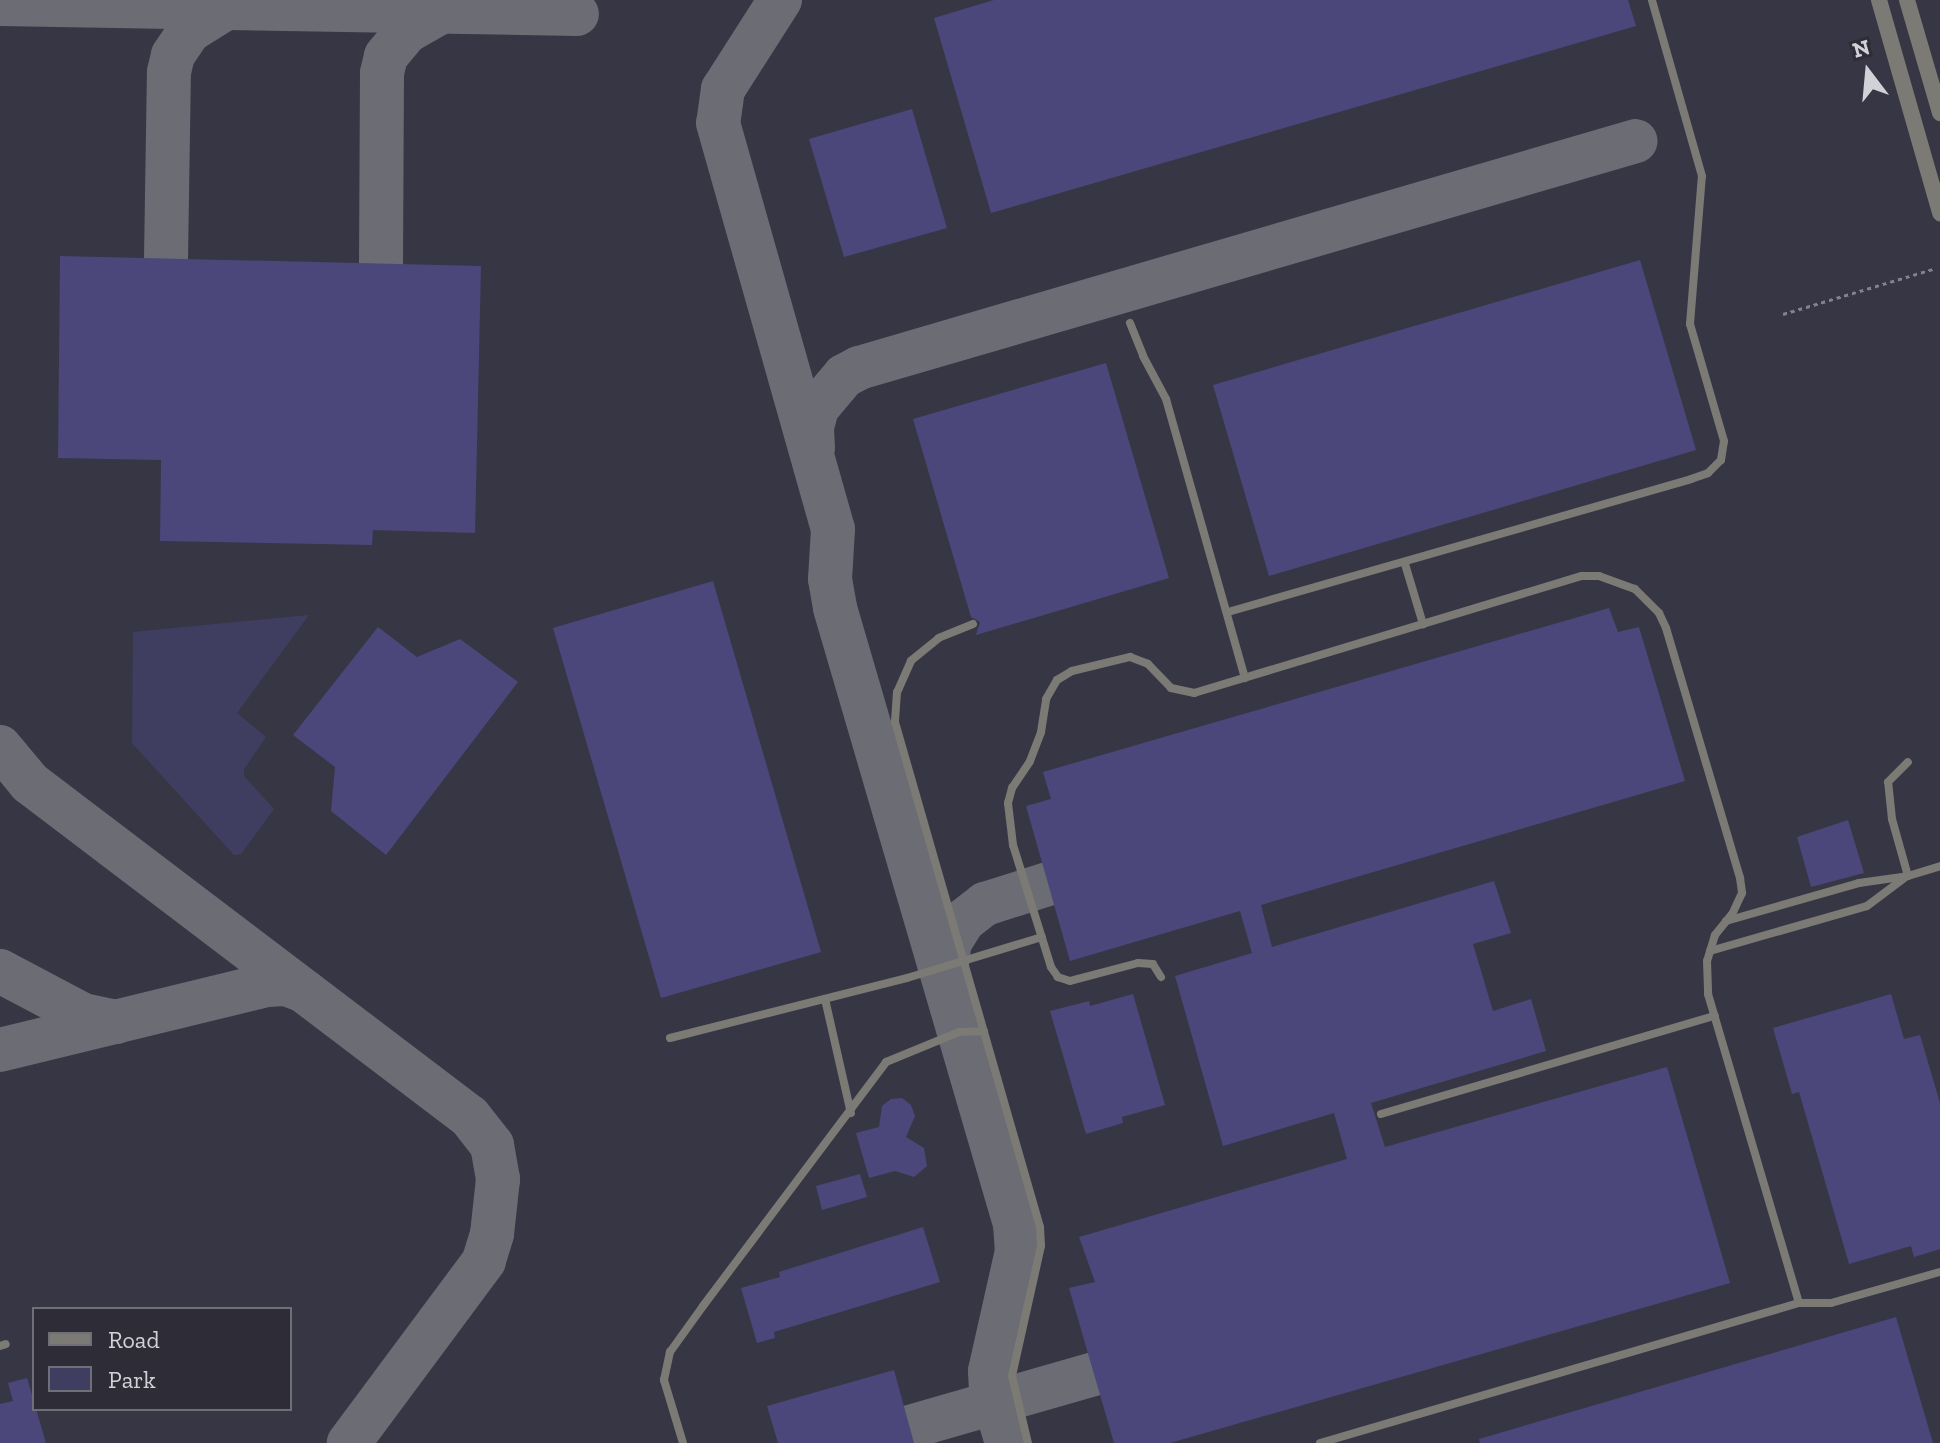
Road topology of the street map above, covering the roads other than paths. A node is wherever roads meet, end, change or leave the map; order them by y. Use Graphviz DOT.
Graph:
graph roads {
  1 [pos="1652,0"];
  2 [pos="1879,0"];
  3 [pos="1907,0"];
  4 [pos="1940,113"];
  5 [pos="1940,213"];
  6 [pos="1130,323"];
  7 [pos="1405,564"];
  8 [pos="1228,612"];
  9 [pos="973,624"];
  10 [pos="1423,624"];
  11 [pos="1245,678"];
  12 [pos="1908,762"];
  13 [pos="1940,866"];
  14 [pos="1908,876"];
  15 [pos="1725,921"];
  16 [pos="1042,937"];
  17 [pos="1710,951"];
  18 [pos="962,961"];
  19 [pos="1161,977"];
  20 [pos="825,999"];
  21 [pos="1715,1016"];
  22 [pos="984,1031"];
  23 [pos="670,1038"];
  24 [pos="851,1113"];
  25 [pos="1381,1114"];
  26 [pos="1940,1272"];
  27 [pos="1799,1303"];
  28 [pos="683,1443"];
  29 [pos="1028,1443"];
  30 [pos="1320,1443"];
  1 -- 7 [label="lane"];
  2 -- 5 [label="street"];
  3 -- 4 [label="street"];
  6 -- 8 [label="lane"];
  7 -- 8 [label="lane"];
  7 -- 10 [label="lane"];
  8 -- 11 [label="lane"];
  9 -- 18 [label="lane"];
  10 -- 11 [label="lane"];
  10 -- 15 [label="lane"];
  11 -- 16 [label="lane"];
  12 -- 14 [label="lane"];
  13 -- 14 [label="lane"];
  14 -- 15 [label="lane"];
  14 -- 17 [label="lane"];
  15 -- 17 [label="lane"];
  16 -- 18 [label="lane"];
  16 -- 19 [label="lane"];
  17 -- 21 [label="lane"];
  18 -- 20 [label="lane"];
  18 -- 22 [label="lane"];
  20 -- 23 [label="lane"];
  20 -- 24 [label="lane"];
  21 -- 25 [label="lane"];
  21 -- 27 [label="lane"];
  22 -- 24 [label="lane"];
  22 -- 29 [label="lane"];
  24 -- 28 [label="lane"];
  26 -- 27 [label="lane"];
  27 -- 30 [label="lane"];
}
